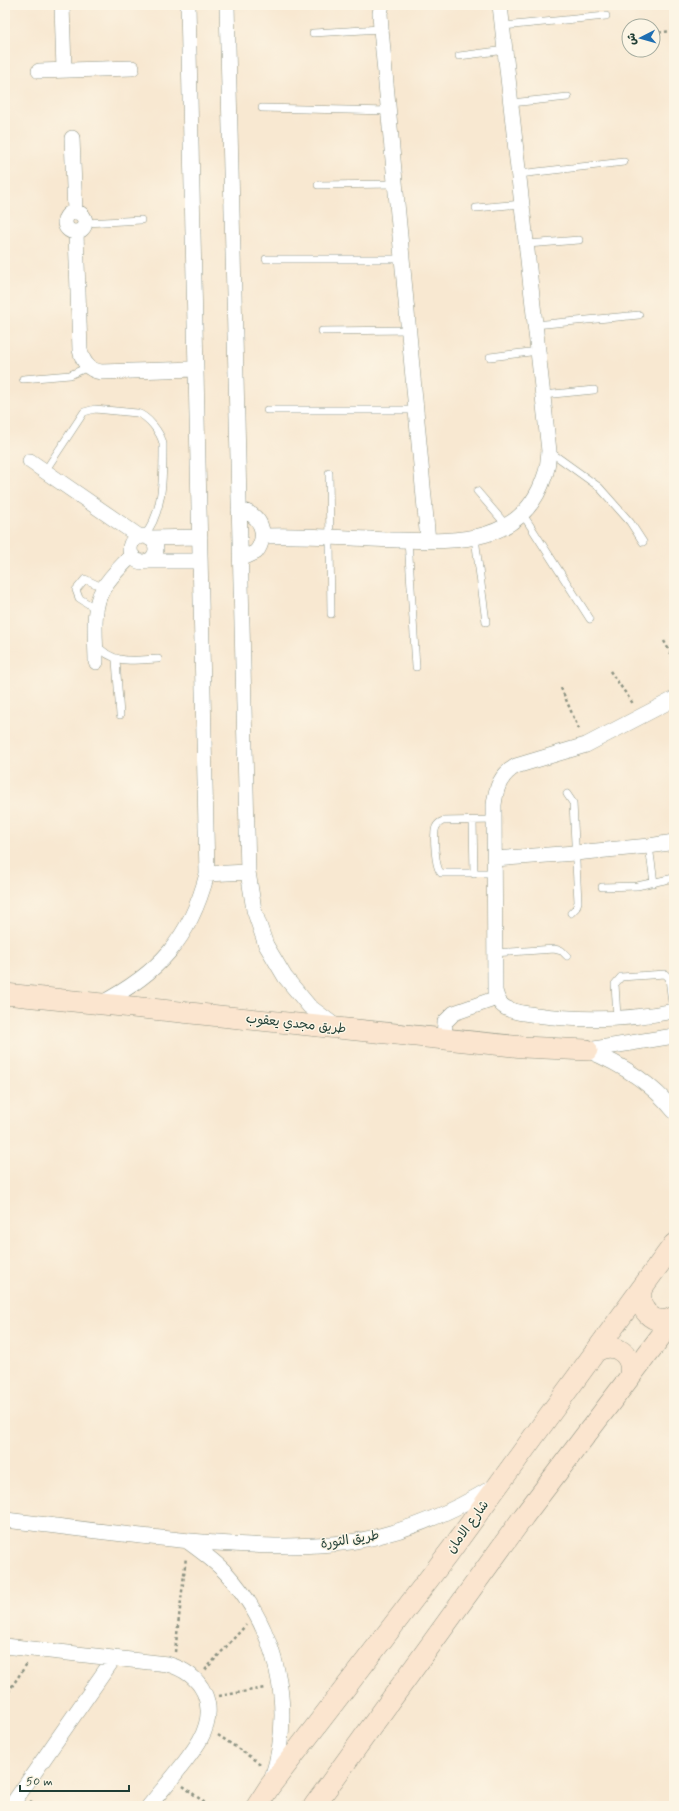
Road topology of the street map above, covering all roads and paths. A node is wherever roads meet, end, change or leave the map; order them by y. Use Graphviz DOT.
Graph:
graph roads {
  1 [pos="62,5"];
  2 [pos="188,5"];
  3 [pos="227,5"];
  4 [pos="382,5"];
  5 [pos="500,5"];
  6 [pos="606,16"];
  7 [pos="503,26"];
  8 [pos="381,28"];
  9 [pos="674,31"];
  10 [pos="661,32"];
  11 [pos="313,33"];
  12 [pos="506,50"];
  13 [pos="459,56"];
  14 [pos="132,68"];
  15 [pos="64,70"];
  16 [pos="39,71"];
  17 [pos="568,97"];
  18 [pos="512,103"];
  19 [pos="262,108"];
  20 [pos="389,111"];
  21 [pos="72,138"];
  22 [pos="624,162"];
  23 [pos="519,174"];
  24 [pos="318,184"];
  25 [pos="395,184"];
  26 [pos="522,204"];
  27 [pos="476,208"];
  28 [pos="141,220"];
  29 [pos="81,228"];
  30 [pos="579,240"];
  31 [pos="527,244"];
  32 [pos="266,259"];
  33 [pos="402,260"];
  34 [pos="639,314"];
  35 [pos="536,325"];
  36 [pos="409,330"];
  37 [pos="322,331"];
  38 [pos="538,351"];
  39 [pos="490,357"];
  40 [pos="88,367"];
  41 [pos="196,369"];
  42 [pos="23,379"];
  43 [pos="594,390"];
  44 [pos="543,395"];
  45 [pos="267,410"];
  46 [pos="416,410"];
  47 [pos="549,451"];
  48 [pos="30,461"];
  49 [pos="44,471"];
  50 [pos="329,473"];
  51 [pos="477,491"];
  52 [pos="239,510"];
  53 [pos="522,513"];
  54 [pos="507,526"];
  55 [pos="263,536"];
  56 [pos="144,537"];
  57 [pos="200,537"];
  58 [pos="330,538"];
  59 [pos="475,538"];
  60 [pos="408,540"];
  61 [pos="428,541"];
  62 [pos="643,542"];
  63 [pos="132,556"];
  64 [pos="241,560"];
  65 [pos="147,561"];
  66 [pos="200,561"];
  67 [pos="104,588"];
  68 [pos="96,609"];
  69 [pos="331,614"];
  70 [pos="590,619"];
  71 [pos="486,622"];
  72 [pos="664,641"];
  73 [pos="96,643"];
  74 [pos="158,659"];
  75 [pos="674,659"];
  76 [pos="116,660"];
  77 [pos="96,662"];
  78 [pos="416,666"];
  79 [pos="610,671"];
  80 [pos="561,688"];
  81 [pos="674,699"];
  82 [pos="120,715"];
  83 [pos="643,717"];
  84 [pos="586,745"];
  85 [pos="567,794"];
  86 [pos="494,820"];
  87 [pos="474,821"];
  88 [pos="674,842"];
  89 [pos="649,846"];
  90 [pos="575,853"];
  91 [pos="494,866"];
  92 [pos="248,872"];
  93 [pos="207,874"];
  94 [pos="474,874"];
  95 [pos="674,878"];
  96 [pos="654,883"];
  97 [pos="602,887"];
  98 [pos="571,913"];
  99 [pos="494,953"];
  100 [pos="567,956"];
  101 [pos="5,994"];
  102 [pos="497,998"];
  103 [pos="100,1004"];
  104 [pos="674,1011"];
  105 [pos="617,1018"];
  106 [pos="339,1029"];
  107 [pos="674,1036"];
  108 [pos="444,1039"];
  109 [pos="587,1050"];
  110 [pos="674,1111"];
  111 [pos="674,1244"];
  112 [pos="642,1288"];
  113 [pos="674,1318"];
  114 [pos="595,1352"];
  115 [pos="629,1378"];
  116 [pos="501,1483"];
  117 [pos="5,1520"];
  118 [pos="187,1541"];
  119 [pos="256,1614"];
  120 [pos="5,1646"];
  121 [pos="36,1649"];
  122 [pos="114,1658"];
  123 [pos="174,1666"];
  124 [pos="196,1680"];
  125 [pos="280,1686"];
  126 [pos="5,1697"];
  127 [pos="207,1699"];
  128 [pos="206,1727"];
  129 [pos="172,1777"];
  130 [pos="272,1780"];
  131 [pos="11,1806"];
  132 [pos="149,1806"];
  133 [pos="209,1806"];
  134 [pos="257,1806"];
  135 [pos="314,1806"];
  1 -- 15 [label="street"];
  2 -- 41 [label="street"];
  3 -- 52 [label="street"];
  4 -- 8 [label="street"];
  5 -- 7 [label="street"];
  6 -- 7 [label="lane"];
  7 -- 12 [label="street"];
  8 -- 11 [label="lane"];
  8 -- 20 [label="street"];
  9 -- 10 [label="path"];
  12 -- 13 [label="lane"];
  12 -- 18 [label="street"];
  14 -- 15 [label="street"];
  15 -- 16 [label="street"];
  17 -- 18 [label="lane"];
  18 -- 23 [label="street"];
  19 -- 20 [label="lane"];
  20 -- 25 [label="street"];
  21 -- 29 [label="street"];
  22 -- 23 [label="lane"];
  23 -- 26 [label="street"];
  24 -- 25 [label="lane"];
  25 -- 33 [label="street"];
  26 -- 27 [label="lane"];
  26 -- 31 [label="street"];
  28 -- 29 [label="lane"];
  29 -- 40 [label="street"];
  30 -- 31 [label="lane"];
  31 -- 35 [label="street"];
  32 -- 33 [label="lane"];
  33 -- 36 [label="street"];
  34 -- 35 [label="lane"];
  35 -- 38 [label="street"];
  36 -- 37 [label="lane"];
  36 -- 46 [label="street"];
  38 -- 39 [label="lane"];
  38 -- 44 [label="street"];
  40 -- 41 [label="street"];
  40 -- 42 [label="lane"];
  41 -- 57 [label="street"];
  43 -- 44 [label="lane"];
  44 -- 47 [label="street"];
  45 -- 46 [label="lane"];
  46 -- 61 [label="street"];
  47 -- 53 [label="street"];
  47 -- 62 [label="lane"];
  48 -- 49 [label="street"];
  49 -- 56 [label="street"];
  49 -- 56 [label="lane"];
  50 -- 58 [label="lane"];
  51 -- 54 [label="lane"];
  52 -- 55 [label="street"];
  52 -- 64 [label="street"];
  53 -- 54 [label="street"];
  53 -- 70 [label="lane"];
  54 -- 59 [label="street"];
  55 -- 58 [label="street"];
  55 -- 64 [label="street"];
  56 -- 57 [label="street"];
  56 -- 63 [label="street"];
  56 -- 65 [label="street"];
  57 -- 66 [label="street"];
  58 -- 60 [label="street"];
  58 -- 69 [label="lane"];
  59 -- 61 [label="street"];
  59 -- 71 [label="lane"];
  60 -- 61 [label="street"];
  60 -- 78 [label="lane"];
  63 -- 65 [label="street"];
  63 -- 67 [label="street"];
  64 -- 92 [label="street"];
  65 -- 66 [label="street"];
  66 -- 93 [label="street"];
  67 -- 68 [label="street"];
  67 -- 68 [label="lane"];
  68 -- 73 [label="street"];
  72 -- 75 [label="path"];
  73 -- 76 [label="lane"];
  73 -- 77 [label="street"];
  74 -- 76 [label="lane"];
  76 -- 82 [label="lane"];
  79 -- 83 [label="path"];
  80 -- 84 [label="path"];
  81 -- 83 [label="street"];
  83 -- 84 [label="street"];
  84 -- 86 [label="street"];
  85 -- 90 [label="lane"];
  86 -- 87 [label="lane"];
  86 -- 91 [label="street"];
  87 -- 94 [label="lane"];
  87 -- 94 [label="lane"];
  88 -- 89 [label="street"];
  89 -- 90 [label="street"];
  89 -- 96 [label="lane"];
  90 -- 91 [label="street"];
  90 -- 98 [label="lane"];
  91 -- 94 [label="lane"];
  91 -- 99 [label="street"];
  92 -- 93 [label="street"];
  92 -- 106 [label="street"];
  93 -- 103 [label="street"];
  95 -- 96 [label="lane"];
  96 -- 97 [label="lane"];
  99 -- 100 [label="lane"];
  99 -- 102 [label="street"];
  101 -- 103 [label="street, طريق مجدي يعقوب"];
  102 -- 105 [label="street"];
  102 -- 108 [label="street"];
  103 -- 106 [label="street, طريق مجدي يعقوب"];
  104 -- 105 [label="street"];
  104 -- 105 [label="lane"];
  106 -- 108 [label="street, طريق مجدي يعقوب"];
  107 -- 109 [label="street, طريق مجدي يعقوب"];
  108 -- 109 [label="street, طريق مجدي يعقوب"];
  109 -- 110 [label="street, طريق مجدي يعقوب"];
  111 -- 112 [label="street, شارع الامان"];
  112 -- 113 [label="street"];
  112 -- 114 [label="street, شارع الامان"];
  113 -- 115 [label="street"];
  114 -- 115 [label="street"];
  114 -- 116 [label="street, شارع الامان"];
  115 -- 135 [label="street"];
  116 -- 118 [label="street, طريق الثورة"];
  116 -- 130 [label="street, شارع الامان"];
  117 -- 118 [label="street, طريق الثورة"];
  118 -- 119 [label="street"];
  118 -- 123 [label="path"];
  119 -- 124 [label="path"];
  119 -- 125 [label="street"];
  120 -- 121 [label="street"];
  121 -- 122 [label="street"];
  121 -- 126 [label="path"];
  122 -- 123 [label="street"];
  122 -- 131 [label="street"];
  123 -- 124 [label="street"];
  124 -- 127 [label="street"];
  125 -- 127 [label="path"];
  125 -- 130 [label="street"];
  127 -- 128 [label="street"];
  128 -- 129 [label="street"];
  128 -- 130 [label="path"];
  129 -- 132 [label="street"];
  129 -- 133 [label="path"];
  130 -- 134 [label="street, شارع الامان"];
}
